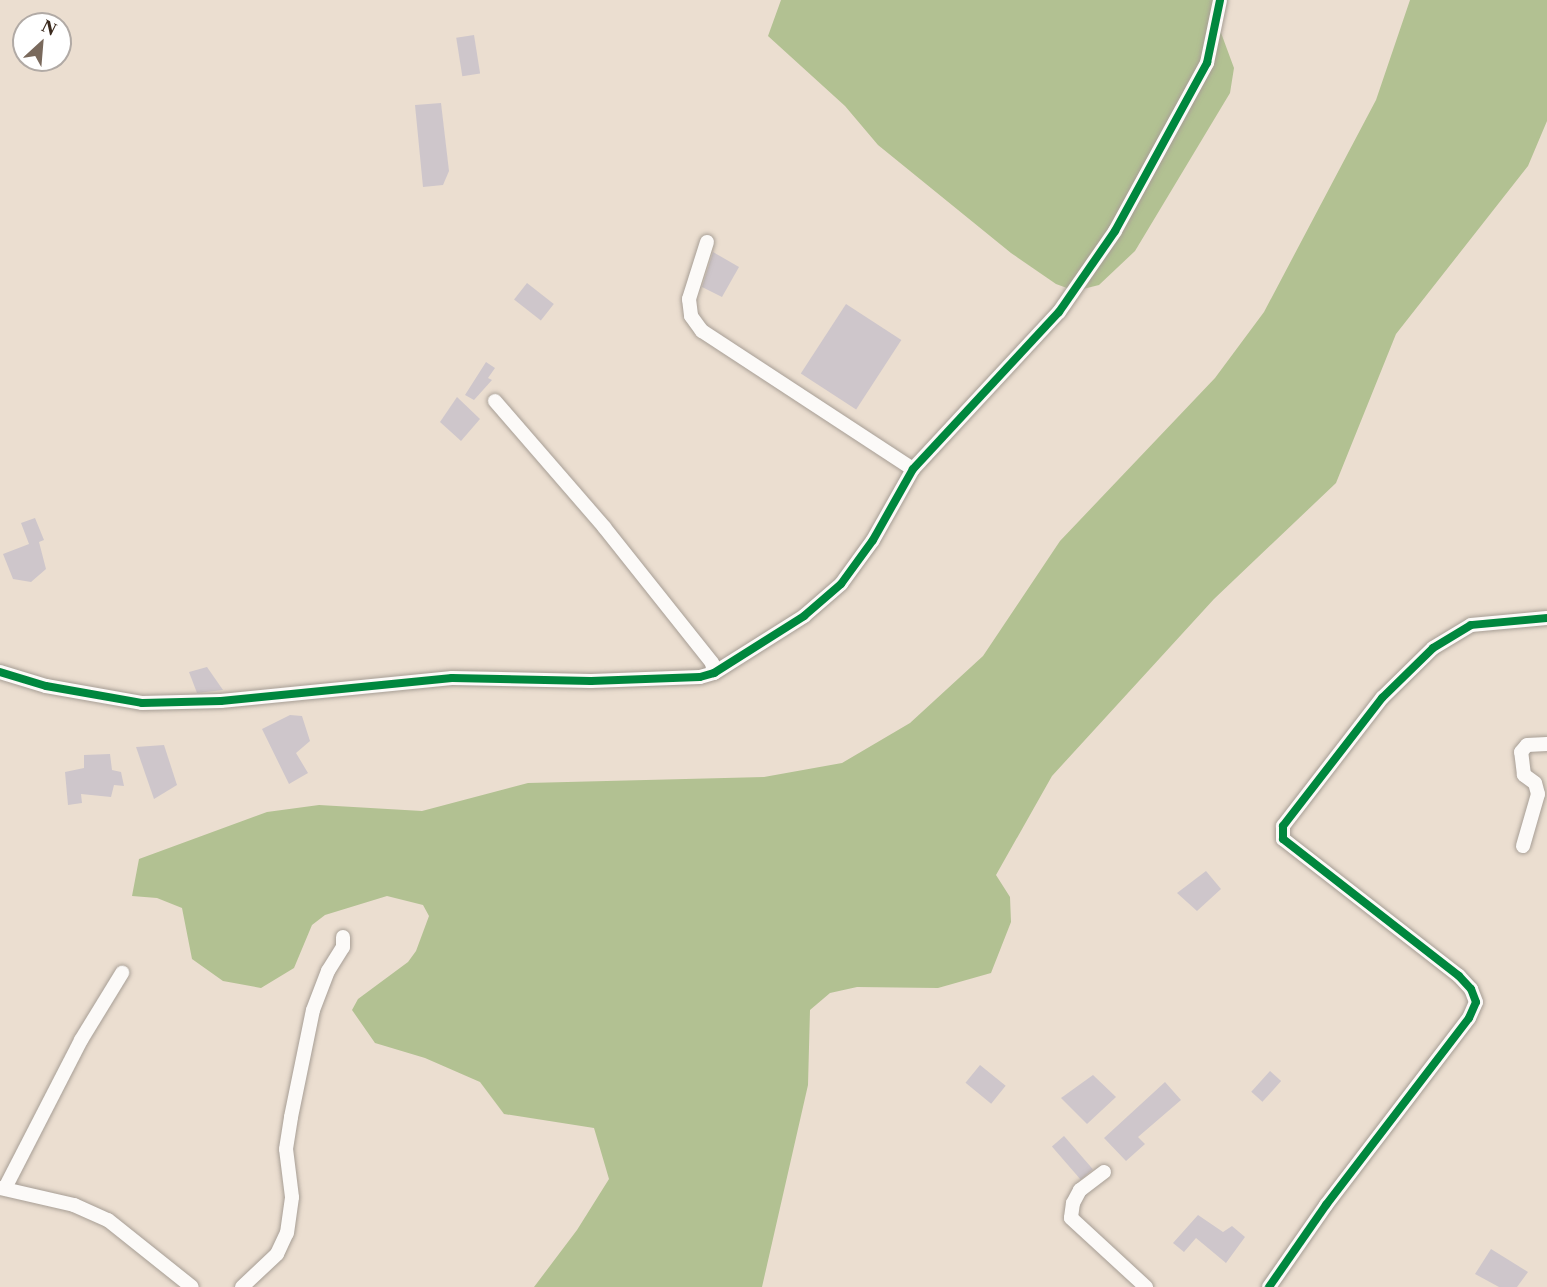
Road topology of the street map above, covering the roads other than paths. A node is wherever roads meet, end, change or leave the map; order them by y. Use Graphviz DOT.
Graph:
graph roads {
  1 [pos="1220,0"];
  2 [pos="707,242"];
  3 [pos="495,401"];
  4 [pos="913,470"];
  5 [pos="1547,618"];
  6 [pos="0,672"];
  7 [pos="714,673"];
  8 [pos="1547,744"];
  9 [pos="1523,846"];
  10 [pos="344,937"];
  11 [pos="122,973"];
  12 [pos="1104,1172"];
  13 [pos="2,1188"];
  14 [pos="192,1287"];
  15 [pos="242,1287"];
  16 [pos="1146,1287"];
  17 [pos="1269,1287"];
  1 -- 4 [label="street"];
  2 -- 4 [label="street"];
  3 -- 7 [label="street"];
  4 -- 7 [label="street"];
  5 -- 17 [label="street"];
  6 -- 7 [label="street"];
  8 -- 9 [label="street"];
  10 -- 15 [label="street"];
  11 -- 13 [label="street"];
  12 -- 16 [label="street"];
  13 -- 14 [label="street"];
}
